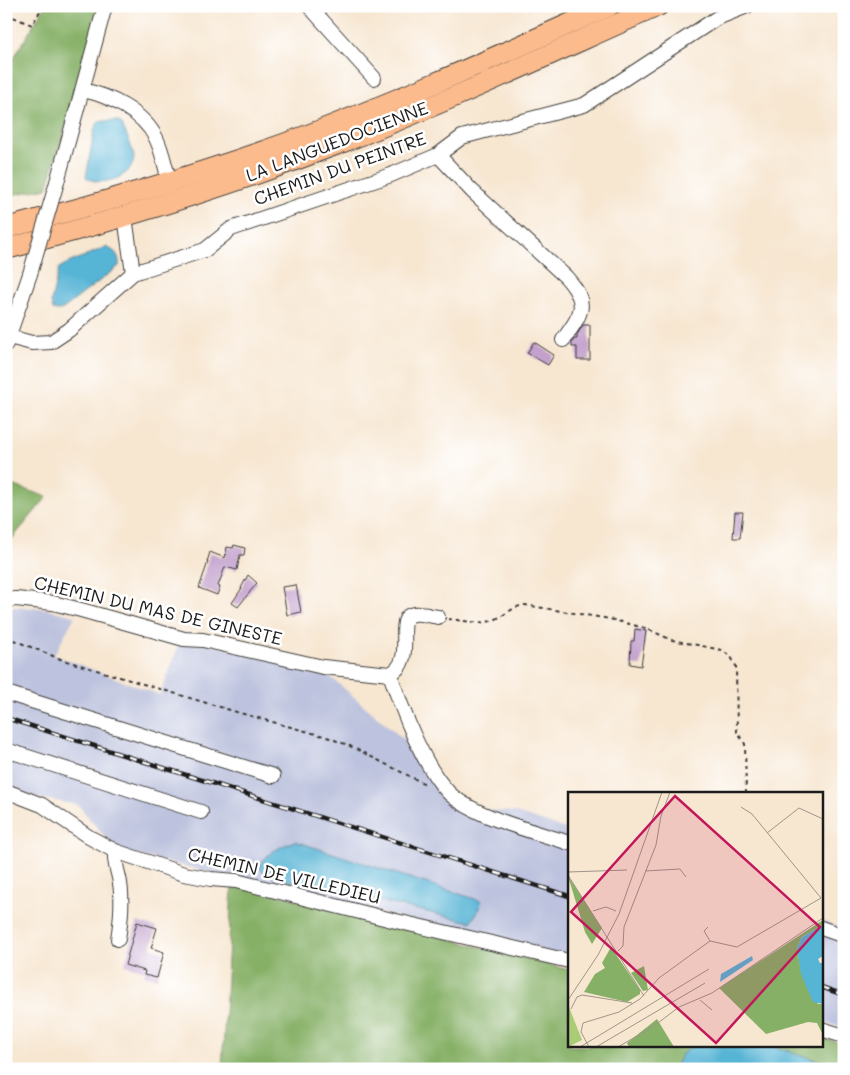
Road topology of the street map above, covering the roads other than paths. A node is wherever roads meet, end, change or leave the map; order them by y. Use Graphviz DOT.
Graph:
graph roads {
  1 [pos="105,6"];
  2 [pos="308,6"];
  3 [pos="609,6"];
  4 [pos="658,6"];
  5 [pos="747,6"];
  6 [pos="374,78"];
  7 [pos="83,90"];
  8 [pos="438,155"];
  9 [pos="170,183"];
  10 [pos="125,217"];
  11 [pos="6,228"];
  12 [pos="6,249"];
  13 [pos="133,273"];
  14 [pos="563,340"];
  15 [pos="8,341"];
  16 [pos="6,600"];
  17 [pos="438,617"];
  18 [pos="390,674"];
  19 [pos="6,693"];
  20 [pos="6,750"];
  21 [pos="273,776"];
  22 [pos="6,791"];
  23 [pos="201,812"];
  24 [pos="568,843"];
  25 [pos="115,851"];
  26 [pos="822,928"];
  27 [pos="844,936"];
  28 [pos="118,939"];
  29 [pos="568,961"];
  30 [pos="822,1029"];
  31 [pos="844,1036"];
  1 -- 7 [label="street"];
  2 -- 6 [label="street"];
  3 -- 9 [label="highway, LA LANGUEDOCIENNE"];
  4 -- 10 [label="highway, LA LANGUEDOCIENNE"];
  5 -- 8 [label="street, CHEMIN DU PEINTRE"];
  7 -- 9 [label="street"];
  7 -- 15 [label="street, bridge"];
  8 -- 13 [label="street, CHEMIN DU PEINTRE"];
  8 -- 14 [label="street"];
  9 -- 11 [label="highway, LA LANGUEDOCIENNE"];
  10 -- 12 [label="highway, LA LANGUEDOCIENNE"];
  10 -- 13 [label="street"];
  13 -- 15 [label="street, CHEMIN DU PEINTRE"];
  16 -- 18 [label="street, CHEMIN DU MAS DE GINESTE"];
  17 -- 18 [label="street"];
  18 -- 24 [label="street"];
  19 -- 21 [label="street"];
  20 -- 23 [label="street"];
  22 -- 25 [label="street, CHEMIN DE VILLEDIEU"];
  25 -- 28 [label="street"];
  25 -- 29 [label="street, CHEMIN DE VILLEDIEU"];
  26 -- 27 [label="street"];
  30 -- 31 [label="street"];
}
